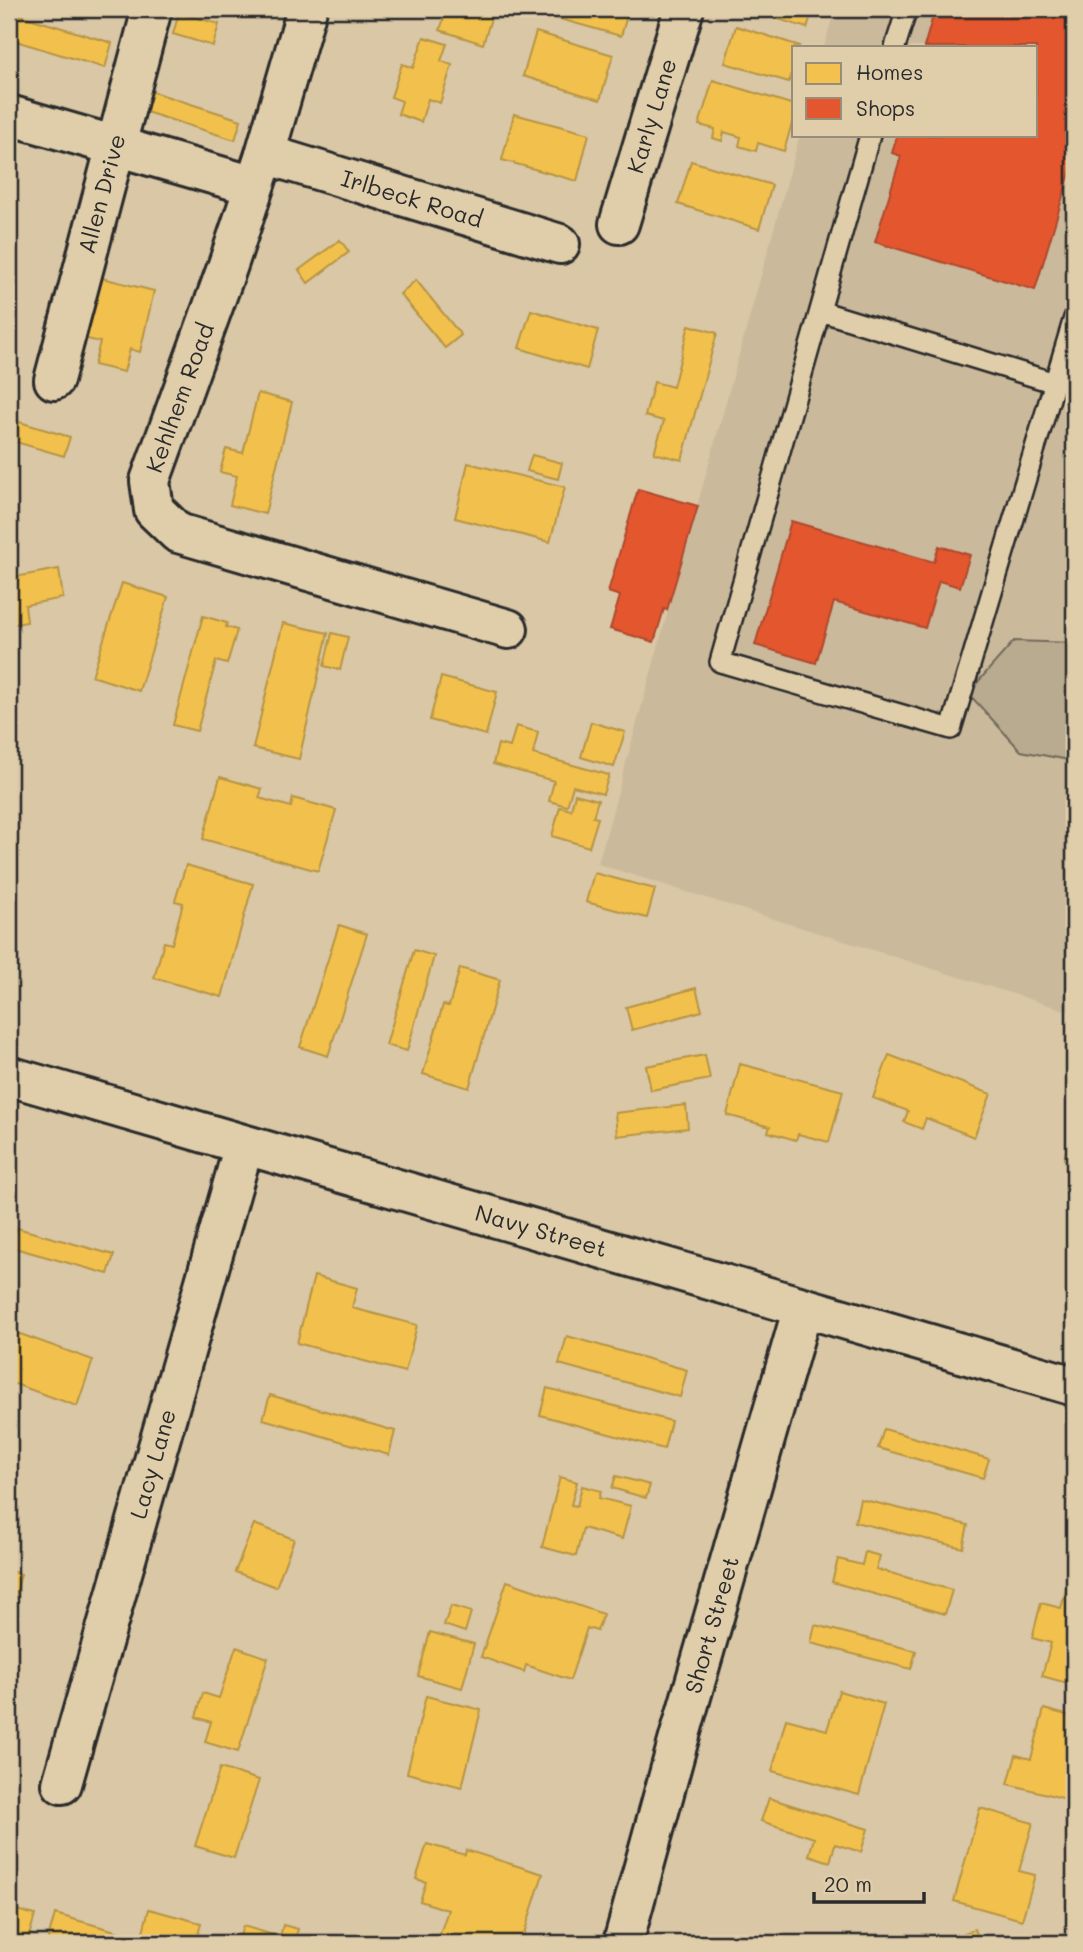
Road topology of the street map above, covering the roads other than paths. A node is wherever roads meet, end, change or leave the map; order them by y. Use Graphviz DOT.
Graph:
graph roads {
  1 [pos="152,9"];
  2 [pos="307,9"];
  3 [pos="684,9"];
  4 [pos="906,9"];
  5 [pos="895,46"];
  6 [pos="9,115"];
  7 [pos="870,136"];
  8 [pos="114,145"];
  9 [pos="259,170"];
  10 [pos="619,224"];
  11 [pos="560,244"];
  12 [pos="820,312"];
  13 [pos="1074,318"];
  14 [pos="54,380"];
  15 [pos="1055,383"];
  16 [pos="508,629"];
  17 [pos="9,1076"];
  18 [pos="244,1145"];
  19 [pos="803,1307"];
  20 [pos="1074,1386"];
  21 [pos="62,1784"];
  22 [pos="623,1943"];
  1 -- 8 [label="street, Allen Drive"];
  2 -- 9 [label="street, Kehlhem Road"];
  3 -- 10 [label="street, Karly Lane"];
  4 -- 5 [label="lane"];
  6 -- 8 [label="street, Irlbeck Road"];
  7 -- 12 [label="lane"];
  8 -- 9 [label="street, Irlbeck Road"];
  8 -- 14 [label="street, Allen Drive"];
  9 -- 11 [label="street, Irlbeck Road"];
  9 -- 16 [label="street, Kehlhem Road"];
  12 -- 15 [label="lane"];
  12 -- 15 [label="lane"];
  13 -- 15 [label="lane"];
  17 -- 18 [label="street, Navy Street"];
  18 -- 19 [label="street, Navy Street"];
  18 -- 21 [label="street, Lacy Lane"];
  19 -- 20 [label="street, Navy Street"];
  19 -- 22 [label="street, Short Street"];
}
